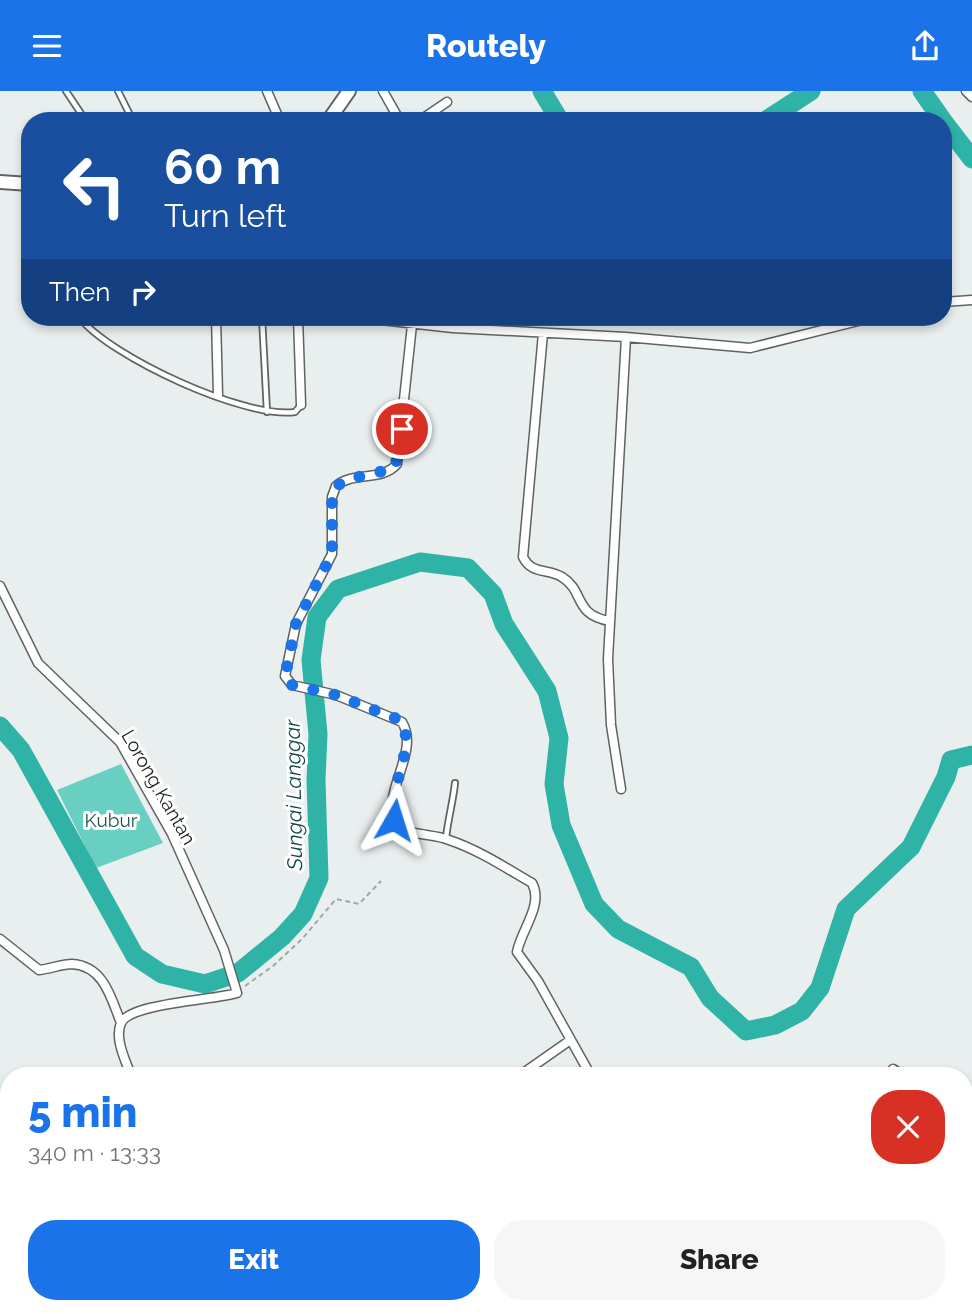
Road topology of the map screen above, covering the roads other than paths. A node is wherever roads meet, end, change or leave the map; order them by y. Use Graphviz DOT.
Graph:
graph roads {
  1 [pos="66,91"];
  2 [pos="118,91"];
  3 [pos="267,91"];
  4 [pos="349,91"];
  5 [pos="383,91"];
  6 [pos="966,91"];
  7 [pos="972,97"];
  8 [pos="447,102"];
  9 [pos="80,112"];
  10 [pos="128,112"];
  11 [pos="276,112"];
  12 [pos="334,112"];
  13 [pos="395,112"];
  14 [pos="432,112"];
  15 [pos="0,182"];
  16 [pos="21,183"];
  17 [pos="970,300"];
  18 [pos="952,301"];
  19 [pos="87,326"];
  20 [pos="216,326"];
  21 [pos="262,326"];
  22 [pos="298,326"];
  23 [pos="412,326"];
  24 [pos="428,326"];
  25 [pos="838,326"];
  26 [pos="543,333"];
  27 [pos="626,337"];
  28 [pos="218,395"];
  29 [pos="301,405"];
  30 [pos="267,412"];
  31 [pos="0,586"];
  32 [pos="610,621"];
  33 [pos="454,783"];
  34 [pos="621,789"];
  35 [pos="446,838"];
  36 [pos="0,939"];
  37 [pos="121,1023"];
  38 [pos="569,1041"];
  39 [pos="128,1067"];
  40 [pos="532,1067"];
  41 [pos="585,1067"];
  1 -- 9 [label="lane"];
  2 -- 10 [label="lane"];
  3 -- 11 [label="street"];
  4 -- 12 [label="main road"];
  5 -- 13 [label="street"];
  6 -- 7 [label="street"];
  8 -- 14 [label="street"];
  15 -- 16 [label="main road"];
  17 -- 18 [label="street"];
  19 -- 28 [label="lane"];
  20 -- 28 [label="street"];
  21 -- 30 [label="lane"];
  22 -- 29 [label="street"];
  23 -- 35 [label="street"];
  24 -- 26 [label="street"];
  25 -- 27 [label="street"];
  26 -- 27 [label="street"];
  26 -- 32 [label="street"];
  27 -- 32 [label="street"];
  28 -- 30 [label="lane"];
  29 -- 30 [label="lane"];
  31 -- 37 [label="street, Lorong Kantan"];
  32 -- 34 [label="street"];
  33 -- 35 [label="lane"];
  35 -- 38 [label="street"];
  36 -- 37 [label="street"];
  37 -- 39 [label="street"];
  38 -- 40 [label="street"];
  38 -- 41 [label="street"];
}
